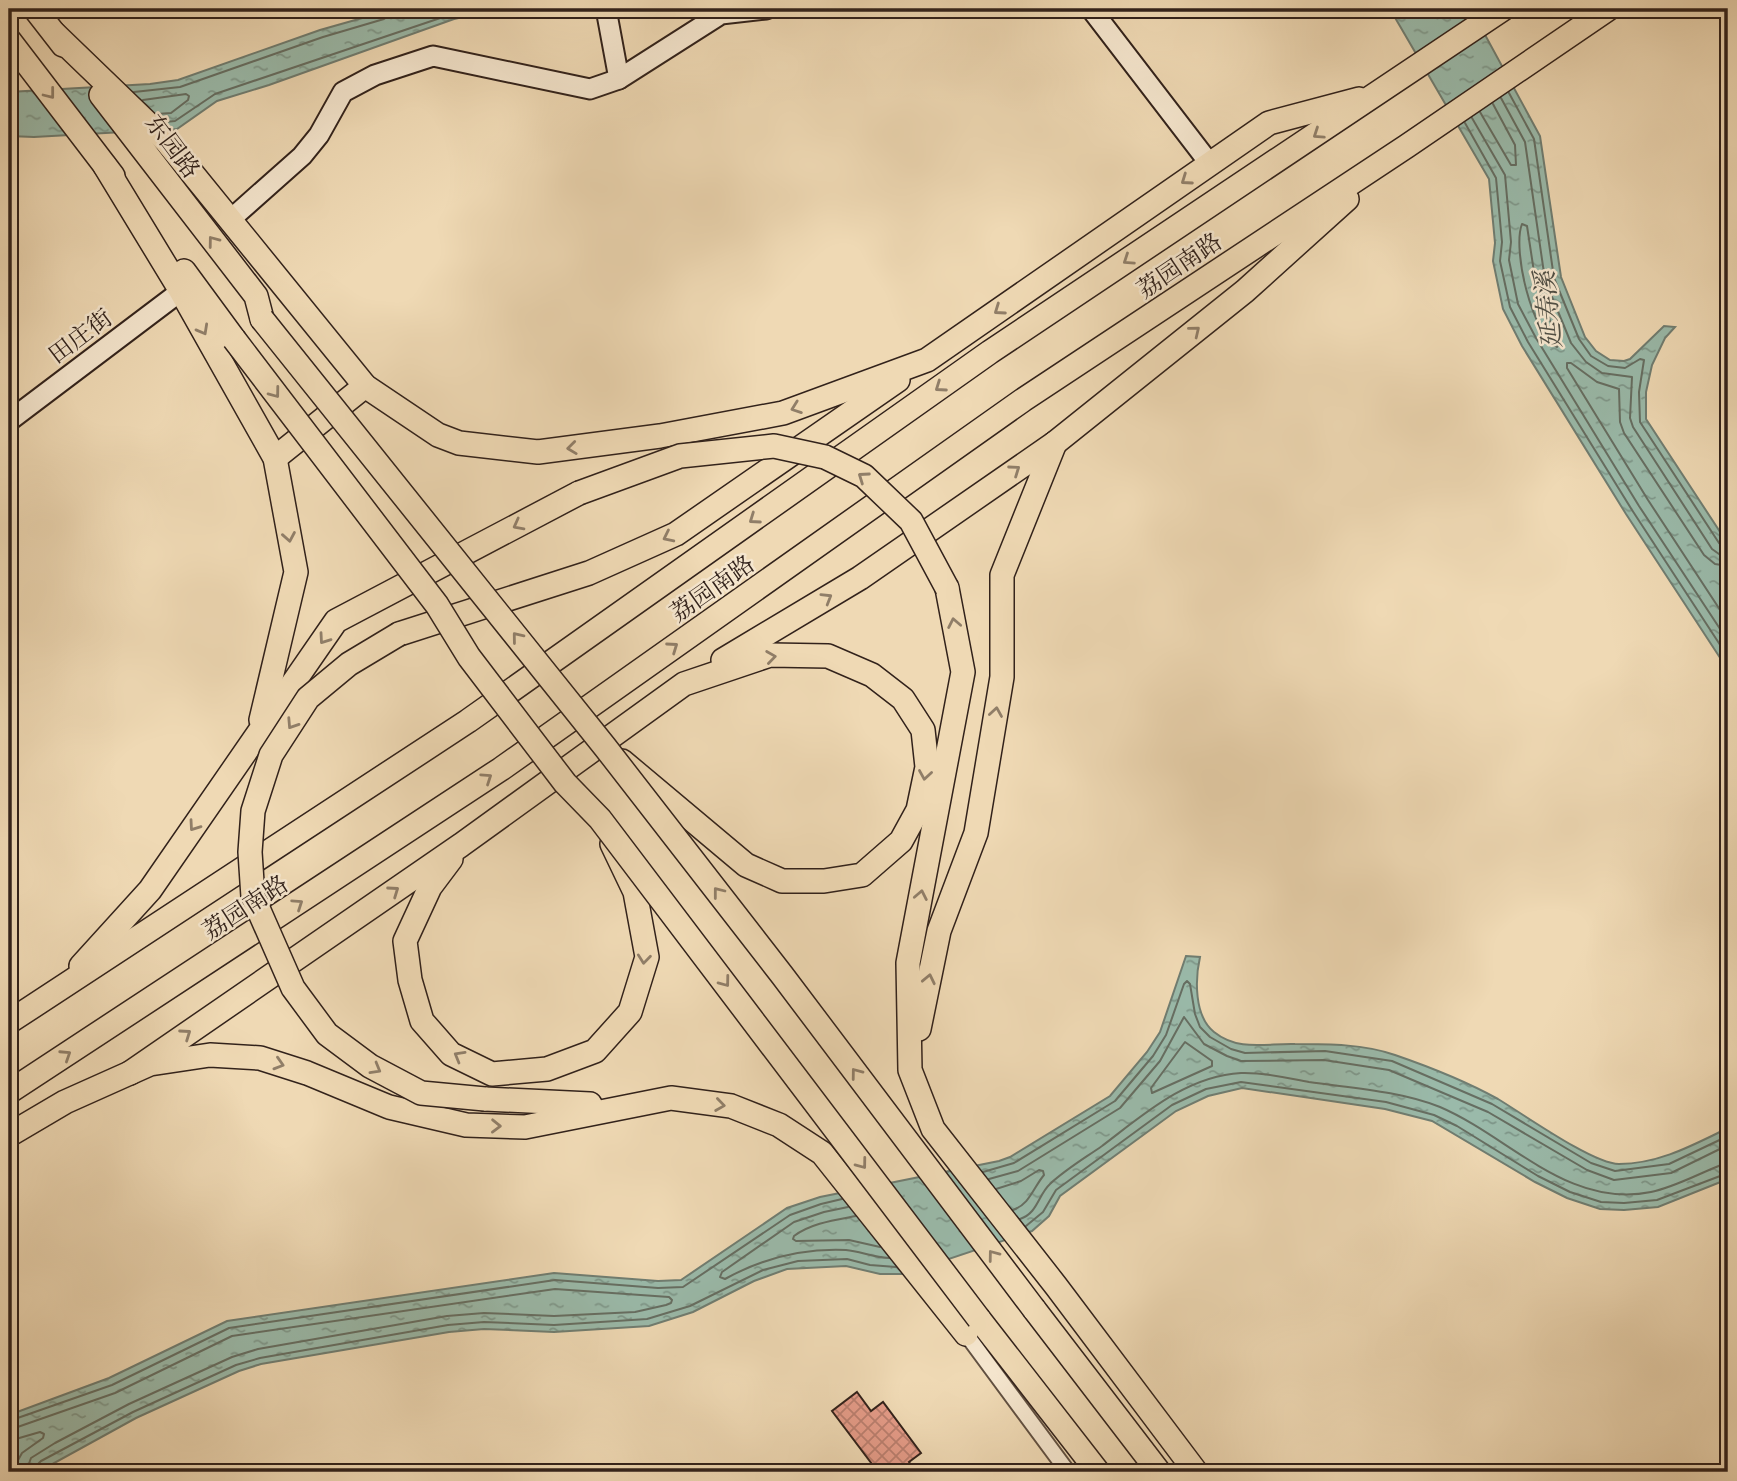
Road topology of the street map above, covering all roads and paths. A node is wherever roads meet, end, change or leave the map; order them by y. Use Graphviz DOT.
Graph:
graph roads {
  1 [pos="35,9"];
  2 [pos="766,9"];
  3 [pos="1091,9"];
  4 [pos="1608,9"];
  5 [pos="607,13"];
  6 [pos="1495,14"];
  7 [pos="55,34"];
  8 [pos="9,40"];
  9 [pos="619,79"];
  10 [pos="1379,93"];
  11 [pos="1407,146"];
  12 [pos="1210,164"];
  13 [pos="105,166"];
  14 [pos="231,219"];
  15 [pos="181,290"];
  16 [pos="927,360"];
  17 [pos="365,386"];
  18 [pos="9,421"];
  19 [pos="1055,443"];
  20 [pos="275,458"];
  21 [pos="684,684"];
  22 [pos="258,733"];
  23 [pos="605,747"];
  24 [pos="600,819"];
  25 [pos="461,845"];
  26 [pos="57,991"];
  27 [pos="9,1022"];
  28 [pos="910,1070"];
  29 [pos="130,1073"];
  30 [pos="9,1092"];
  31 [pos="629,1106"];
  32 [pos="9,1135"];
  33 [pos="973,1326"];
  34 [pos="1068,1472"];
  35 [pos="1098,1472"];
  36 [pos="1159,1472"];
  37 [pos="1196,1472"];
  1 -- 7 [label="main road, 东园路"];
  2 -- 9 [label="street"];
  3 -- 12 [label="street"];
  4 -- 11 [label="main road, 荔园南路"];
  5 -- 9 [label="street"];
  6 -- 10 [label="main road, 荔园南路"];
  7 -- 14 [label="main road"];
  23 -- 7 [label="main road, 东园路, one-way, bridge"];
  8 -- 13 [label="main road, one-way"];
  9 -- 14 [label="street"];
  10 -- 12 [label="main road"];
  10 -- 26 [label="main road, 荔园南路, one-way"];
  19 -- 11 [label="main road, one-way"];
  30 -- 11 [label="main road, 荔园南路, one-way"];
  12 -- 16 [label="main road, one-way"];
  13 -- 15 [label="main road"];
  13 -- 24 [label="main road, one-way, bridge"];
  14 -- 17 [label="main road"];
  15 -- 18 [label="street, 田庄街"];
  15 -- 20 [label="main road, one-way"];
  16 -- 17 [label="main road, one-way"];
  16 -- 31 [label="main road, one-way, bridge"];
  17 -- 20 [label="main road"];
  21 -- 19 [label="main road, one-way"];
  28 -- 19 [label="main road, one-way"];
  20 -- 22 [label="main road, one-way"];
  21 -- 23 [label="main road, one-way, bridge"];
  21 -- 25 [label="main road"];
  22 -- 26 [label="main road, one-way"];
  28 -- 22 [label="main road, one-way, bridge"];
  36 -- 23 [label="main road, one-way, bridge"];
  24 -- 25 [label="main road, one-way, bridge"];
  24 -- 33 [label="main road, one-way, bridge"];
  29 -- 25 [label="main road, one-way"];
  26 -- 27 [label="main road, 荔园南路"];
  28 -- 37 [label="main road"];
  29 -- 31 [label="main road, one-way"];
  29 -- 32 [label="main road"];
  31 -- 33 [label="main road, one-way"];
  33 -- 34 [label="street"];
  33 -- 35 [label="main road"];
}
